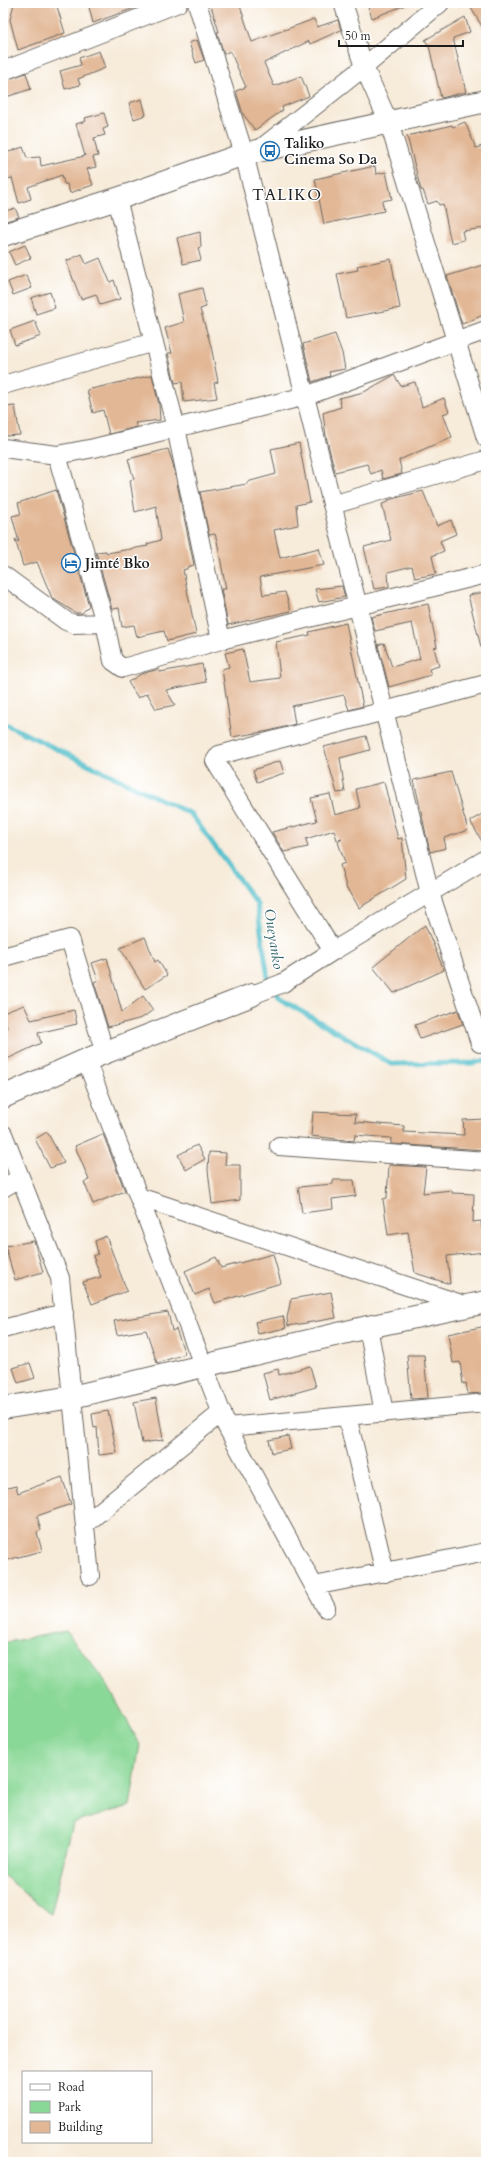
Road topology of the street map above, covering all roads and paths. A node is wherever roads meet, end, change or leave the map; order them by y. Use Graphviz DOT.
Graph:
graph roads {
  1 [pos="178,3"];
  2 [pos="197,3"];
  3 [pos="343,3"];
  4 [pos="440,3"];
  5 [pos="364,67"];
  6 [pos="3,70"];
  7 [pos="486,101"];
  8 [pos="389,123"];
  9 [pos="250,153"];
  10 [pos="117,199"];
  11 [pos="3,235"];
  12 [pos="486,330"];
  13 [pos="454,340"];
  14 [pos="154,342"];
  15 [pos="3,385"];
  16 [pos="306,396"];
  17 [pos="176,428"];
  18 [pos="486,438"];
  19 [pos="3,448"];
  20 [pos="58,455"];
  21 [pos="486,460"];
  22 [pos="332,505"];
  23 [pos="486,574"];
  24 [pos="3,575"];
  25 [pos="358,606"];
  26 [pos="105,623"];
  27 [pos="221,640"];
  28 [pos="486,684"];
  29 [pos="384,711"];
  30 [pos="486,859"];
  31 [pos="430,893"];
  32 [pos="333,951"];
  33 [pos="3,957"];
  34 [pos="252,995"];
  35 [pos="480,1042"];
  36 [pos="96,1057"];
  37 [pos="3,1097"];
  38 [pos="3,1134"];
  39 [pos="279,1146"];
  40 [pos="486,1161"];
  41 [pos="20,1178"];
  42 [pos="3,1188"];
  43 [pos="139,1197"];
  44 [pos="477,1304"];
  45 [pos="64,1313"];
  46 [pos="368,1327"];
  47 [pos="3,1329"];
  48 [pos="204,1366"];
  49 [pos="72,1397"];
  50 [pos="486,1403"];
  51 [pos="3,1408"];
  52 [pos="384,1413"];
  53 [pos="347,1416"];
  54 [pos="225,1419"];
  55 [pos="85,1524"];
  56 [pos="486,1552"];
  57 [pos="385,1573"];
  58 [pos="90,1576"];
  59 [pos="314,1586"];
  60 [pos="326,1608"];
  1 -- 6 [label="street"];
  2 -- 9 [label="street"];
  3 -- 5 [label="street"];
  4 -- 5 [label="street"];
  5 -- 8 [label="street"];
  5 -- 9 [label="street"];
  7 -- 8 [label="street"];
  8 -- 9 [label="street"];
  8 -- 13 [label="street"];
  9 -- 10 [label="street"];
  9 -- 16 [label="street"];
  10 -- 11 [label="street"];
  10 -- 14 [label="street"];
  12 -- 13 [label="street"];
  13 -- 16 [label="street"];
  13 -- 18 [label="street"];
  14 -- 15 [label="street"];
  14 -- 17 [label="street"];
  16 -- 17 [label="street"];
  16 -- 22 [label="street"];
  17 -- 20 [label="street"];
  17 -- 27 [label="street"];
  19 -- 20 [label="street"];
  20 -- 26 [label="street"];
  21 -- 22 [label="street"];
  22 -- 25 [label="street"];
  23 -- 25 [label="street"];
  24 -- 26 [label="street"];
  25 -- 27 [label="street"];
  25 -- 29 [label="street"];
  26 -- 27 [label="street"];
  28 -- 29 [label="street"];
  29 -- 31 [label="street"];
  29 -- 32 [label="street"];
  30 -- 31 [label="street"];
  31 -- 32 [label="street"];
  31 -- 35 [label="street"];
  32 -- 34 [label="street"];
  33 -- 36 [label="street"];
  34 -- 36 [label="street"];
  36 -- 37 [label="street"];
  36 -- 43 [label="street"];
  38 -- 41 [label="street"];
  39 -- 40 [label="street"];
  41 -- 42 [label="street"];
  41 -- 45 [label="street"];
  43 -- 44 [label="street"];
  43 -- 48 [label="street"];
  44 -- 46 [label="street"];
  45 -- 47 [label="street"];
  45 -- 49 [label="street"];
  46 -- 48 [label="street"];
  46 -- 52 [label="street"];
  48 -- 49 [label="street"];
  48 -- 54 [label="street"];
  49 -- 51 [label="street"];
  49 -- 55 [label="street"];
  50 -- 52 [label="street"];
  52 -- 53 [label="street"];
  53 -- 54 [label="street"];
  53 -- 57 [label="street"];
  54 -- 55 [label="street"];
  54 -- 59 [label="street"];
  55 -- 58 [label="street"];
  56 -- 57 [label="street"];
  57 -- 59 [label="street"];
  59 -- 60 [label="street"];
}
